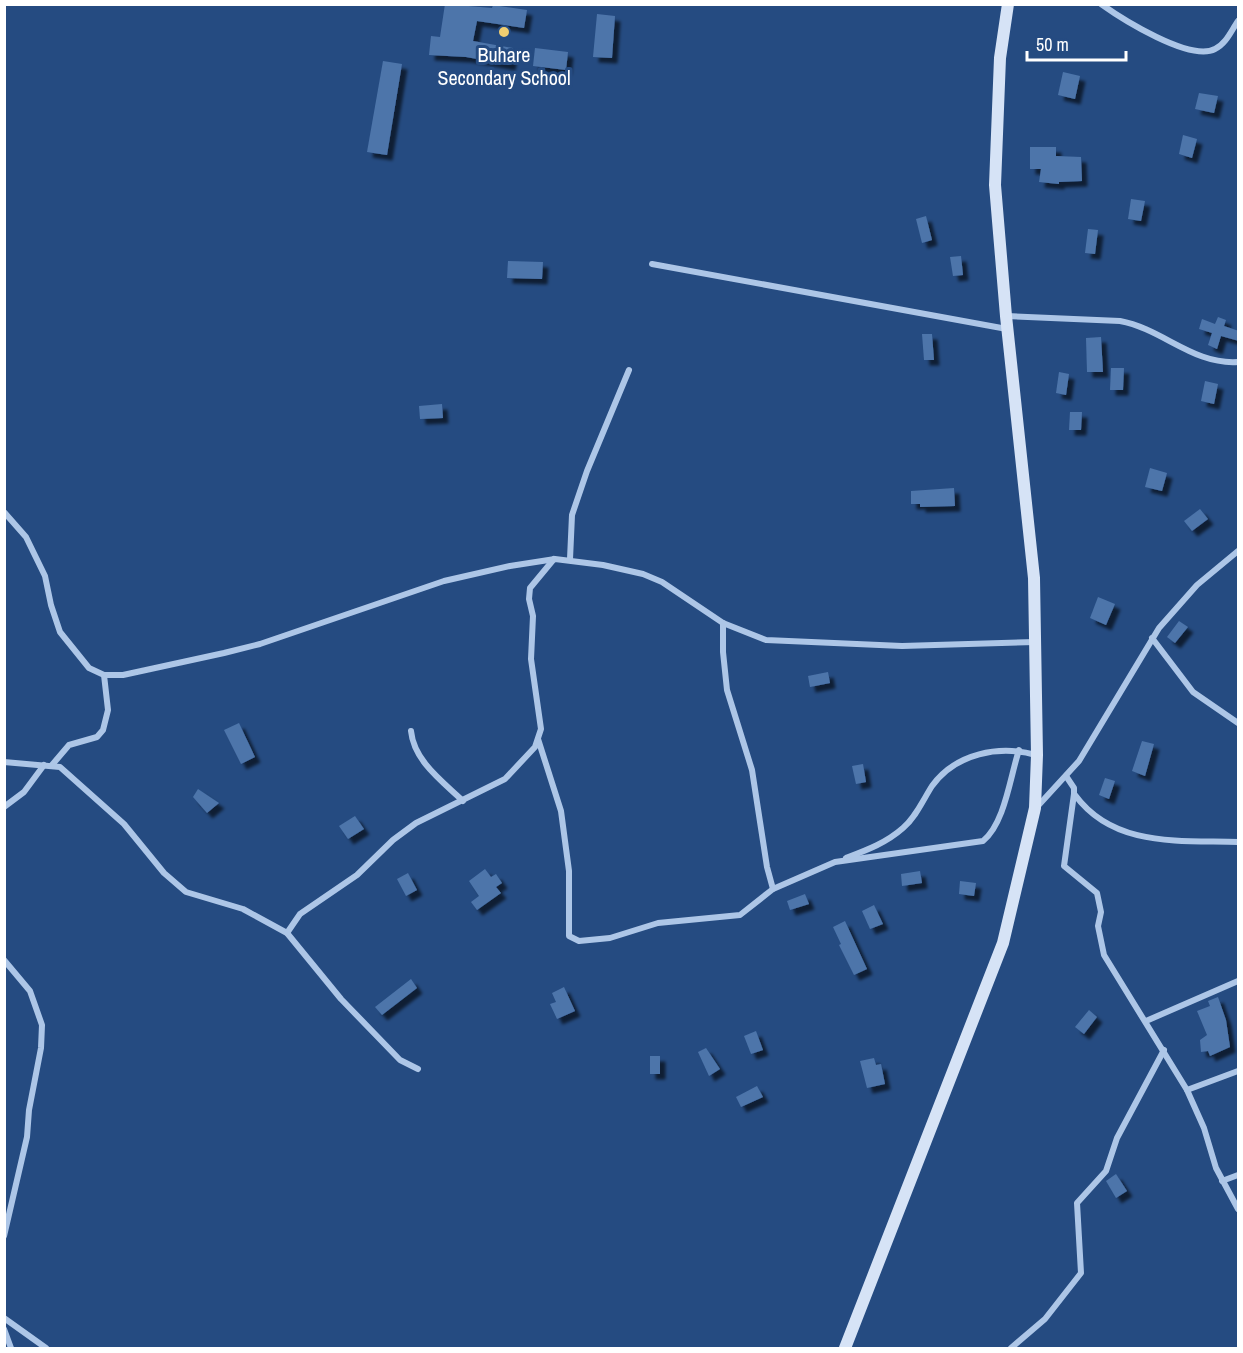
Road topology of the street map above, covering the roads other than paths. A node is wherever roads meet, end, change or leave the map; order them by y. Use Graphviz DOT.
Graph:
graph roads {
  1 [pos="1008,4"];
  2 [pos="1101,4"];
  3 [pos="1239,21"];
  4 [pos="652,264"];
  5 [pos="1007,322"];
  6 [pos="1239,362"];
  7 [pos="629,370"];
  8 [pos="4,512"];
  9 [pos="1239,551"];
  10 [pos="555,559"];
  11 [pos="570,559"];
  12 [pos="723,623"];
  13 [pos="1152,638"];
  14 [pos="1035,642"];
  15 [pos="104,675"];
  16 [pos="1239,723"];
  17 [pos="411,731"];
  18 [pos="538,739"];
  19 [pos="1019,750"];
  20 [pos="1037,755"];
  21 [pos="4,762"];
  22 [pos="44,765"];
  23 [pos="52,765"];
  24 [pos="1066,776"];
  25 [pos="1074,794"];
  26 [pos="464,801"];
  27 [pos="4,807"];
  28 [pos="1035,808"];
  29 [pos="1239,842"];
  30 [pos="835,862"];
  31 [pos="773,889"];
  32 [pos="287,933"];
  33 [pos="4,960"];
  34 [pos="1239,981"];
  35 [pos="1146,1021"];
  36 [pos="1164,1050"];
  37 [pos="418,1070"];
  38 [pos="1239,1071"];
  39 [pos="1187,1090"];
  40 [pos="1239,1175"];
  41 [pos="1222,1181"];
  42 [pos="1239,1209"];
  43 [pos="4,1236"];
  44 [pos="4,1317"];
  45 [pos="4,1329"];
  46 [pos="11,1348"];
  47 [pos="46,1348"];
  48 [pos="845,1348"];
  49 [pos="1011,1348"];
  1 -- 5 [label="main road"];
  2 -- 3 [label="street"];
  4 -- 5 [label="street"];
  5 -- 6 [label="street"];
  5 -- 14 [label="main road"];
  7 -- 11 [label="street"];
  8 -- 15 [label="street"];
  9 -- 13 [label="street"];
  10 -- 11 [label="street"];
  10 -- 15 [label="street"];
  10 -- 18 [label="street"];
  11 -- 12 [label="street"];
  12 -- 14 [label="street"];
  12 -- 31 [label="street"];
  13 -- 16 [label="street"];
  13 -- 24 [label="street"];
  14 -- 20 [label="main road"];
  15 -- 23 [label="street"];
  17 -- 26 [label="street"];
  18 -- 26 [label="street"];
  18 -- 31 [label="street"];
  19 -- 20 [label="street"];
  19 -- 30 [label="street"];
  19 -- 30 [label="street"];
  20 -- 28 [label="main road"];
  21 -- 22 [label="street"];
  22 -- 23 [label="street"];
  22 -- 27 [label="street"];
  23 -- 32 [label="street"];
  24 -- 25 [label="street"];
  24 -- 28 [label="street"];
  25 -- 29 [label="street"];
  25 -- 35 [label="street"];
  26 -- 32 [label="street"];
  28 -- 48 [label="main road"];
  30 -- 31 [label="street"];
  32 -- 37 [label="street"];
  33 -- 43 [label="street"];
  34 -- 35 [label="street"];
  35 -- 36 [label="street"];
  36 -- 39 [label="street"];
  36 -- 49 [label="street"];
  38 -- 39 [label="street"];
  39 -- 41 [label="street"];
  40 -- 41 [label="street"];
  41 -- 42 [label="street"];
  44 -- 47 [label="street"];
  45 -- 46 [label="street"];
}
